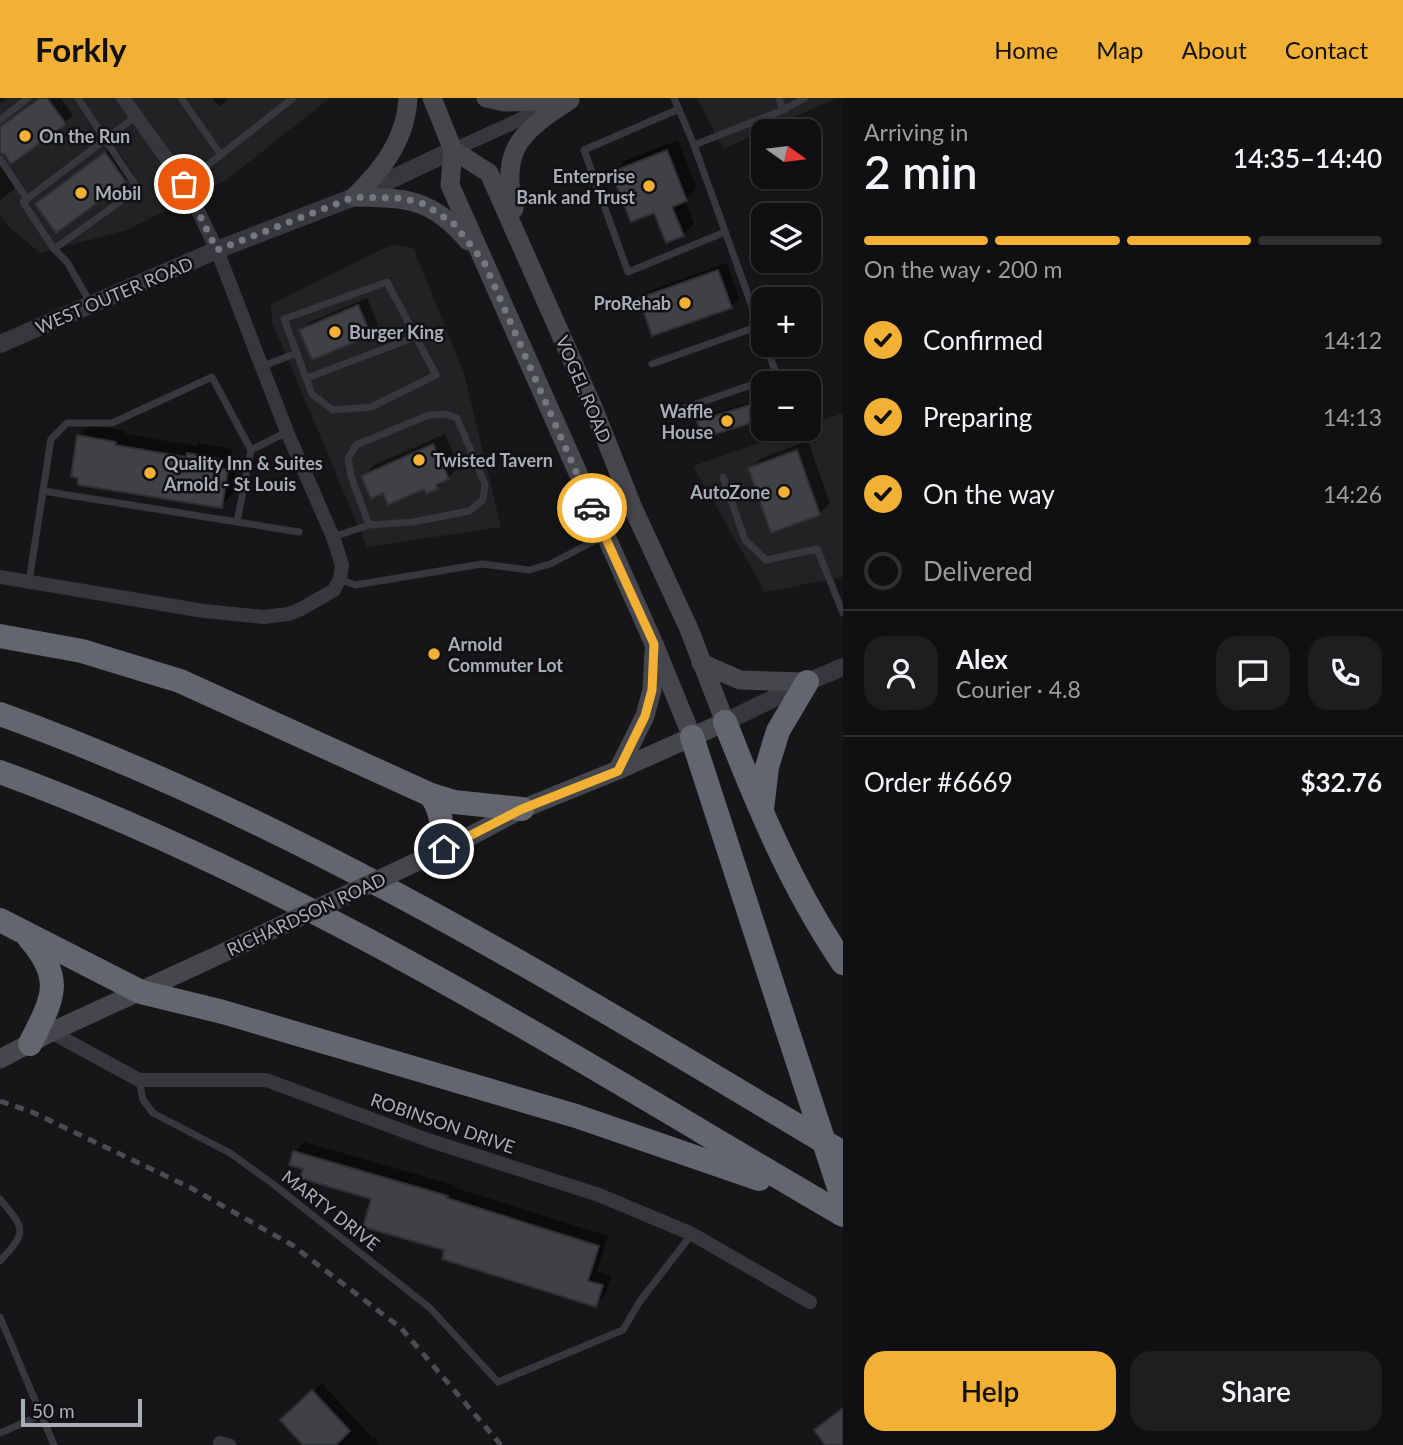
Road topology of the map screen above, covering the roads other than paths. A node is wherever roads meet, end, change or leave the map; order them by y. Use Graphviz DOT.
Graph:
graph roads {
  1 [pos="28,98"];
  2 [pos="78,98"];
  3 [pos="123,98"];
  4 [pos="181,98"];
  5 [pos="293,98"];
  6 [pos="408,98"];
  7 [pos="432,98"];
  8 [pos="486,98"];
  9 [pos="674,98"];
  10 [pos="779,98"];
  11 [pos="805,98"];
  12 [pos="573,99"];
  13 [pos="679,109"];
  14 [pos="783,110"];
  15 [pos="136,116"];
  16 [pos="0,120"];
  17 [pos="107,138"];
  18 [pos="694,145"];
  19 [pos="453,150"];
  20 [pos="221,155"];
  21 [pos="0,159"];
  22 [pos="184,184"];
  23 [pos="354,197"];
  24 [pos="27,199"];
  25 [pos="725,232"];
  26 [pos="522,247"];
  27 [pos="54,249"];
  28 [pos="217,250"];
  29 [pos="484,262"];
  30 [pos="751,304"];
  31 [pos="92,305"];
  32 [pos="751,329"];
  33 [pos="415,337"];
  34 [pos="0,344"];
  35 [pos="297,354"];
  36 [pos="770,357"];
  37 [pos="652,364"];
  38 [pos="263,366"];
  39 [pos="307,378"];
  40 [pos="676,411"];
  41 [pos="287,432"];
  42 [pos="251,450"];
  43 [pos="723,477"];
  44 [pos="43,491"];
  45 [pos="237,522"];
  46 [pos="369,525"];
  47 [pos="299,532"];
  48 [pos="604,536"];
  49 [pos="333,537"];
  50 [pos="0,577"];
  51 [pos="340,579"];
  52 [pos="29,582"];
  53 [pos="843,613"];
  54 [pos="0,636"];
  55 [pos="654,644"];
  56 [pos="701,663"];
  57 [pos="843,667"];
  58 [pos="807,682"];
  59 [pos="0,715"];
  60 [pos="725,722"];
  61 [pos="692,737"];
  62 [pos="618,771"];
  63 [pos="0,772"];
  64 [pos="431,795"];
  65 [pos="522,809"];
  66 [pos="761,813"];
  67 [pos="450,837"];
  68 [pos="430,856"];
  69 [pos="0,920"];
  70 [pos="26,934"];
  71 [pos="843,963"];
  72 [pos="141,992"];
  73 [pos="51,1032"];
  74 [pos="15,1051"];
  75 [pos="139,1080"];
  76 [pos="843,1153"];
  77 [pos="810,1196"];
  78 [pos="0,1199"];
  79 [pos="843,1200"];
  80 [pos="843,1215"];
  81 [pos="692,1234"];
  82 [pos="0,1261"];
  83 [pos="810,1302"];
  84 [pos="0,1317"];
  85 [pos="41,1415"];
  86 [pos="1,1432"];
  87 [pos="54,1445"];
  1 -- 16 [label="lane"];
  2 -- 17 [label="lane"];
  3 -- 15 [label="street"];
  4 -- 20 [label="lane"];
  5 -- 20 [label="lane"];
  6 -- 23 [label="main road"];
  7 -- 19 [label="main road"];
  8 -- 12 [label="main road"];
  9 -- 13 [label="lane"];
  10 -- 14 [label="lane"];
  11 -- 14 [label="lane"];
  12 -- 19 [label="street, WEST OUTER ROAD"];
  12 -- 26 [label="main road"];
  13 -- 18 [label="lane"];
  13 -- 25 [label="lane"];
  14 -- 18 [label="lane"];
  15 -- 17 [label="lane"];
  15 -- 22 [label="street"];
  17 -- 24 [label="lane"];
  17 -- 27 [label="lane"];
  18 -- 25 [label="lane"];
  19 -- 23 [label="street, WEST OUTER ROAD"];
  19 -- 26 [label="main road, VOGEL ROAD"];
  19 -- 29 [label="main road"];
  20 -- 22 [label="lane"];
  21 -- 24 [label="lane"];
  22 -- 28 [label="street"];
  23 -- 28 [label="street, WEST OUTER ROAD"];
  23 -- 29 [label="main road"];
  24 -- 27 [label="lane"];
  25 -- 30 [label="lane"];
  26 -- 56 [label="main road, VOGEL ROAD"];
  27 -- 31 [label="lane"];
  28 -- 31 [label="street, WEST OUTER ROAD"];
  28 -- 38 [label="street"];
  29 -- 48 [label="main road"];
  31 -- 34 [label="street, WEST OUTER ROAD"];
  32 -- 37 [label="lane"];
  33 -- 35 [label="lane"];
  33 -- 39 [label="lane"];
  33 -- 39 [label="lane"];
  35 -- 38 [label="lane"];
  35 -- 39 [label="lane"];
  36 -- 40 [label="lane"];
  38 -- 41 [label="street"];
  41 -- 42 [label="lane"];
  41 -- 49 [label="street"];
  42 -- 44 [label="lane"];
  42 -- 45 [label="lane"];
  43 -- 53 [label="lane"];
  44 -- 45 [label="lane"];
  44 -- 52 [label="lane"];
  45 -- 47 [label="lane"];
  46 -- 46 [label="lane"];
  46 -- 49 [label="lane"];
  48 -- 51 [label="lane"];
  48 -- 55 [label="main road"];
  49 -- 51 [label="street"];
  50 -- 52 [label="street"];
  51 -- 52 [label="street"];
  54 -- 64 [label="highway"];
  55 -- 61 [label="main road"];
  55 -- 62 [label="main road"];
  56 -- 58 [label="main road"];
  56 -- 60 [label="main road, VOGEL ROAD"];
  57 -- 58 [label="street"];
  58 -- 60 [label="street"];
  58 -- 66 [label="highway"];
  59 -- 76 [label="highway"];
  60 -- 61 [label="main road"];
  60 -- 66 [label="highway"];
  61 -- 62 [label="main road"];
  61 -- 79 [label="highway, bridge"];
  62 -- 65 [label="main road"];
  63 -- 77 [label="highway"];
  64 -- 65 [label="highway"];
  64 -- 67 [label="highway"];
  65 -- 67 [label="main road"];
  66 -- 71 [label="highway"];
  67 -- 68 [label="highway"];
  68 -- 72 [label="main road, RICHARDSON ROAD, bridge"];
  69 -- 70 [label="highway"];
  70 -- 72 [label="highway"];
  70 -- 74 [label="highway"];
  72 -- 73 [label="main road, RICHARDSON ROAD"];
  72 -- 77 [label="highway"];
  73 -- 74 [label="main road, RICHARDSON ROAD"];
  73 -- 75 [label="street, ROBINSON DRIVE"];
  75 -- 81 [label="street, ROBINSON DRIVE"];
  75 -- 81 [label="lane, MARTY DRIVE"];
  77 -- 80 [label="highway"];
  78 -- 82 [label="lane"];
  81 -- 83 [label="street, ROBINSON DRIVE"];
  84 -- 85 [label="lane"];
  85 -- 86 [label="lane"];
  85 -- 87 [label="lane"];
}
